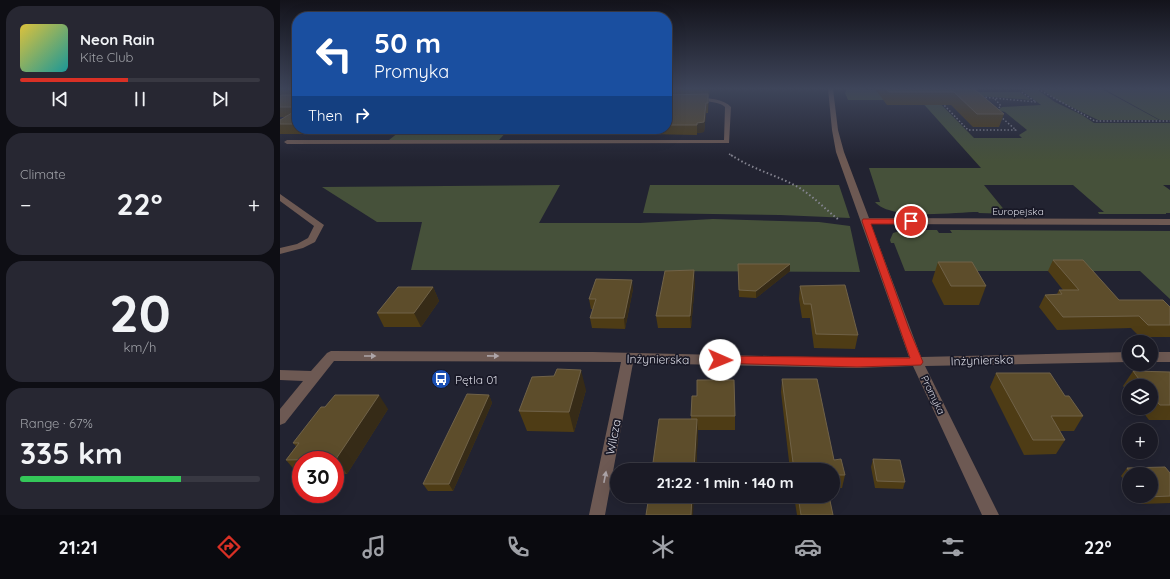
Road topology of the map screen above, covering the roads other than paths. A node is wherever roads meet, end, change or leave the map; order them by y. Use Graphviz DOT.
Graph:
graph roads {
  1 [pos="727,113"];
  2 [pos="833,113"];
  3 [pos="286,142"];
  4 [pos="280,197"];
  5 [pos="866,221"];
  6 [pos="1170,222"];
  7 [pos="280,251"];
  8 [pos="1122,357"];
  9 [pos="1158,357"];
  10 [pos="1170,357"];
  11 [pos="628,358"];
  12 [pos="917,362"];
  13 [pos="280,375"];
  14 [pos="316,376"];
  15 [pos="280,419"];
  16 [pos="597,515"];
  17 [pos="991,515"];
  1 -- 3 [label="street"];
  2 -- 5 [label="street, Promyka"];
  4 -- 7 [label="street"];
  5 -- 6 [label="street, Europejska"];
  5 -- 12 [label="street, Promyka"];
  8 -- 12 [label="street, Inżynierska"];
  9 -- 10 [label="street"];
  11 -- 12 [label="street, Inżynierska"];
  14 -- 11 [label="street, Inżynierska, one-way"];
  16 -- 11 [label="street, Wilcza, one-way"];
  12 -- 17 [label="street, Promyka"];
  13 -- 14 [label="street"];
  14 -- 15 [label="street"];
}
